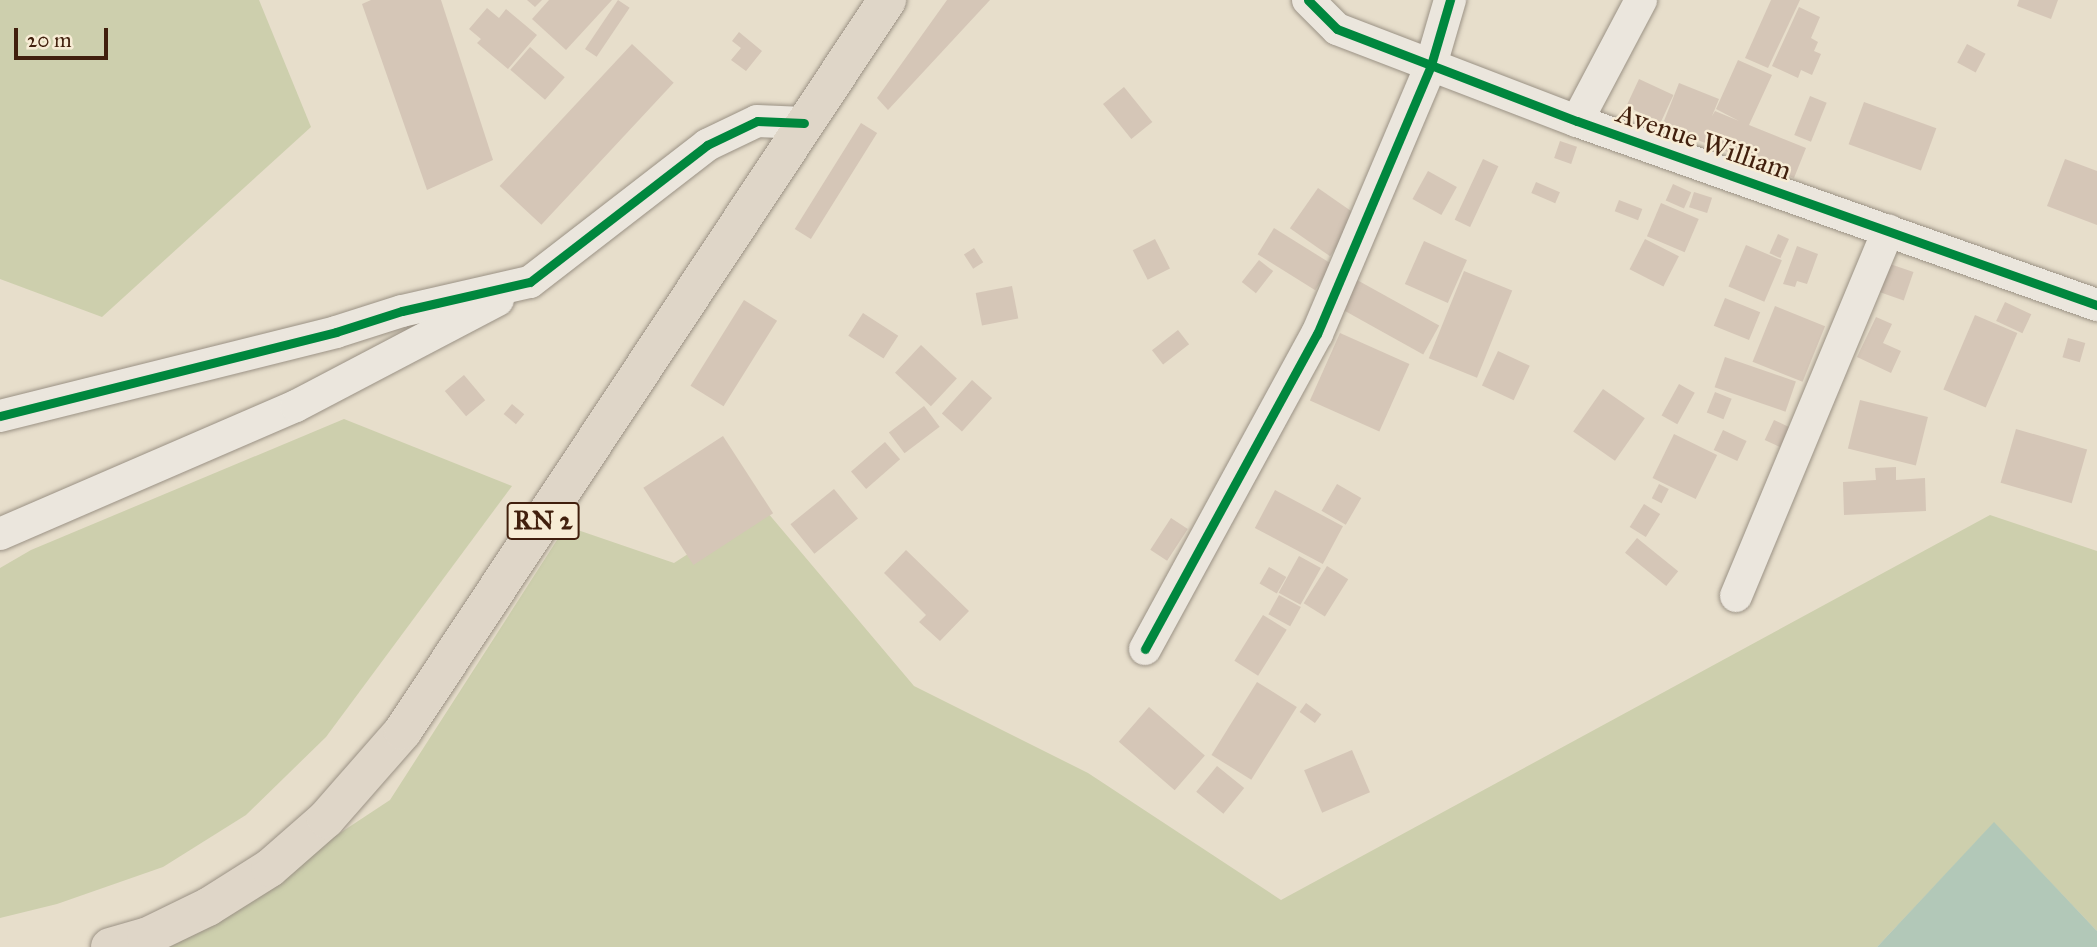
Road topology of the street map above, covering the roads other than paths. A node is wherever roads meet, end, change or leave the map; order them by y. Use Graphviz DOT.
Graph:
graph roads {
  1 [pos="887,0"];
  2 [pos="1308,0"];
  3 [pos="1450,0"];
  4 [pos="1642,0"];
  5 [pos="1431,65"];
  6 [pos="1577,121"];
  7 [pos="804,123"];
  8 [pos="1888,230"];
  9 [pos="530,282"];
  10 [pos="2097,305"];
  11 [pos="0,416"];
  12 [pos="0,534"];
  13 [pos="1736,596"];
  14 [pos="1145,649"];
  15 [pos="110,947"];
  1 -- 7 [label="highway, RN 2"];
  2 -- 5 [label="street, Avenue William"];
  3 -- 5 [label="street"];
  4 -- 6 [label="street"];
  5 -- 6 [label="street, Avenue William"];
  5 -- 14 [label="street"];
  6 -- 8 [label="street, Avenue William"];
  7 -- 9 [label="street"];
  7 -- 15 [label="highway, RN 2"];
  8 -- 10 [label="street, Avenue William"];
  8 -- 13 [label="street"];
  9 -- 11 [label="street"];
  9 -- 12 [label="street"];
}
